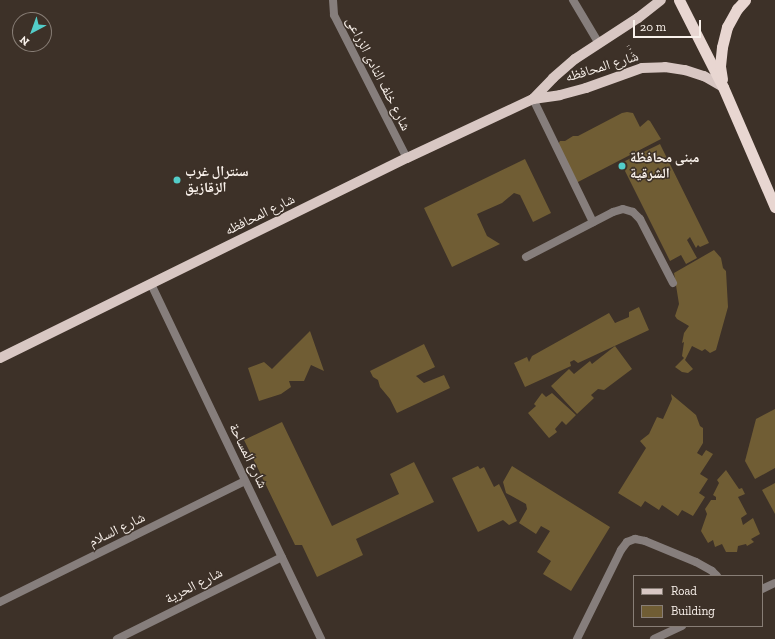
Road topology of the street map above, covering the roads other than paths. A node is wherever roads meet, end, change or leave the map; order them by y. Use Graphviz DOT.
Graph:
graph roads {
  1 [pos="332,0"];
  2 [pos="573,0"];
  3 [pos="661,0"];
  4 [pos="679,0"];
  5 [pos="745,0"];
  6 [pos="598,42"];
  7 [pos="723,87"];
  8 [pos="533,99"];
  9 [pos="407,158"];
  10 [pos="775,207"];
  11 [pos="593,222"];
  12 [pos="526,257"];
  13 [pos="672,283"];
  14 [pos="151,284"];
  15 [pos="0,358"];
  16 [pos="245,481"];
  17 [pos="282,557"];
  18 [pos="716,575"];
  19 [pos="775,582"];
  20 [pos="763,588"];
  21 [pos="0,602"];
  22 [pos="680,627"];
  23 [pos="117,639"];
  24 [pos="321,639"];
  25 [pos="577,639"];
  26 [pos="654,639"];
  1 -- 9 [label="street, شارع خلف النادى الزراعى"];
  2 -- 6 [label="street"];
  3 -- 6 [label="main road, شارع المحافظه"];
  4 -- 7 [label="highway"];
  5 -- 7 [label="highway"];
  6 -- 8 [label="main road, شارع المحافظه"];
  7 -- 8 [label="main road, شارع المحافظه"];
  7 -- 10 [label="highway"];
  8 -- 9 [label="main road, شارع المحافظه"];
  8 -- 11 [label="street"];
  9 -- 14 [label="main road, شارع المحافظه"];
  11 -- 12 [label="street"];
  11 -- 13 [label="street"];
  14 -- 15 [label="main road, شارع المحافظه"];
  14 -- 16 [label="street, شارع المساحة"];
  16 -- 17 [label="street, شارع المساحة"];
  16 -- 21 [label="street, شارع السلام"];
  17 -- 23 [label="street, شارع الحرية"];
  17 -- 24 [label="street, شارع المساحة"];
  18 -- 25 [label="street"];
  19 -- 20 [label="street"];
  22 -- 26 [label="street"];
}
